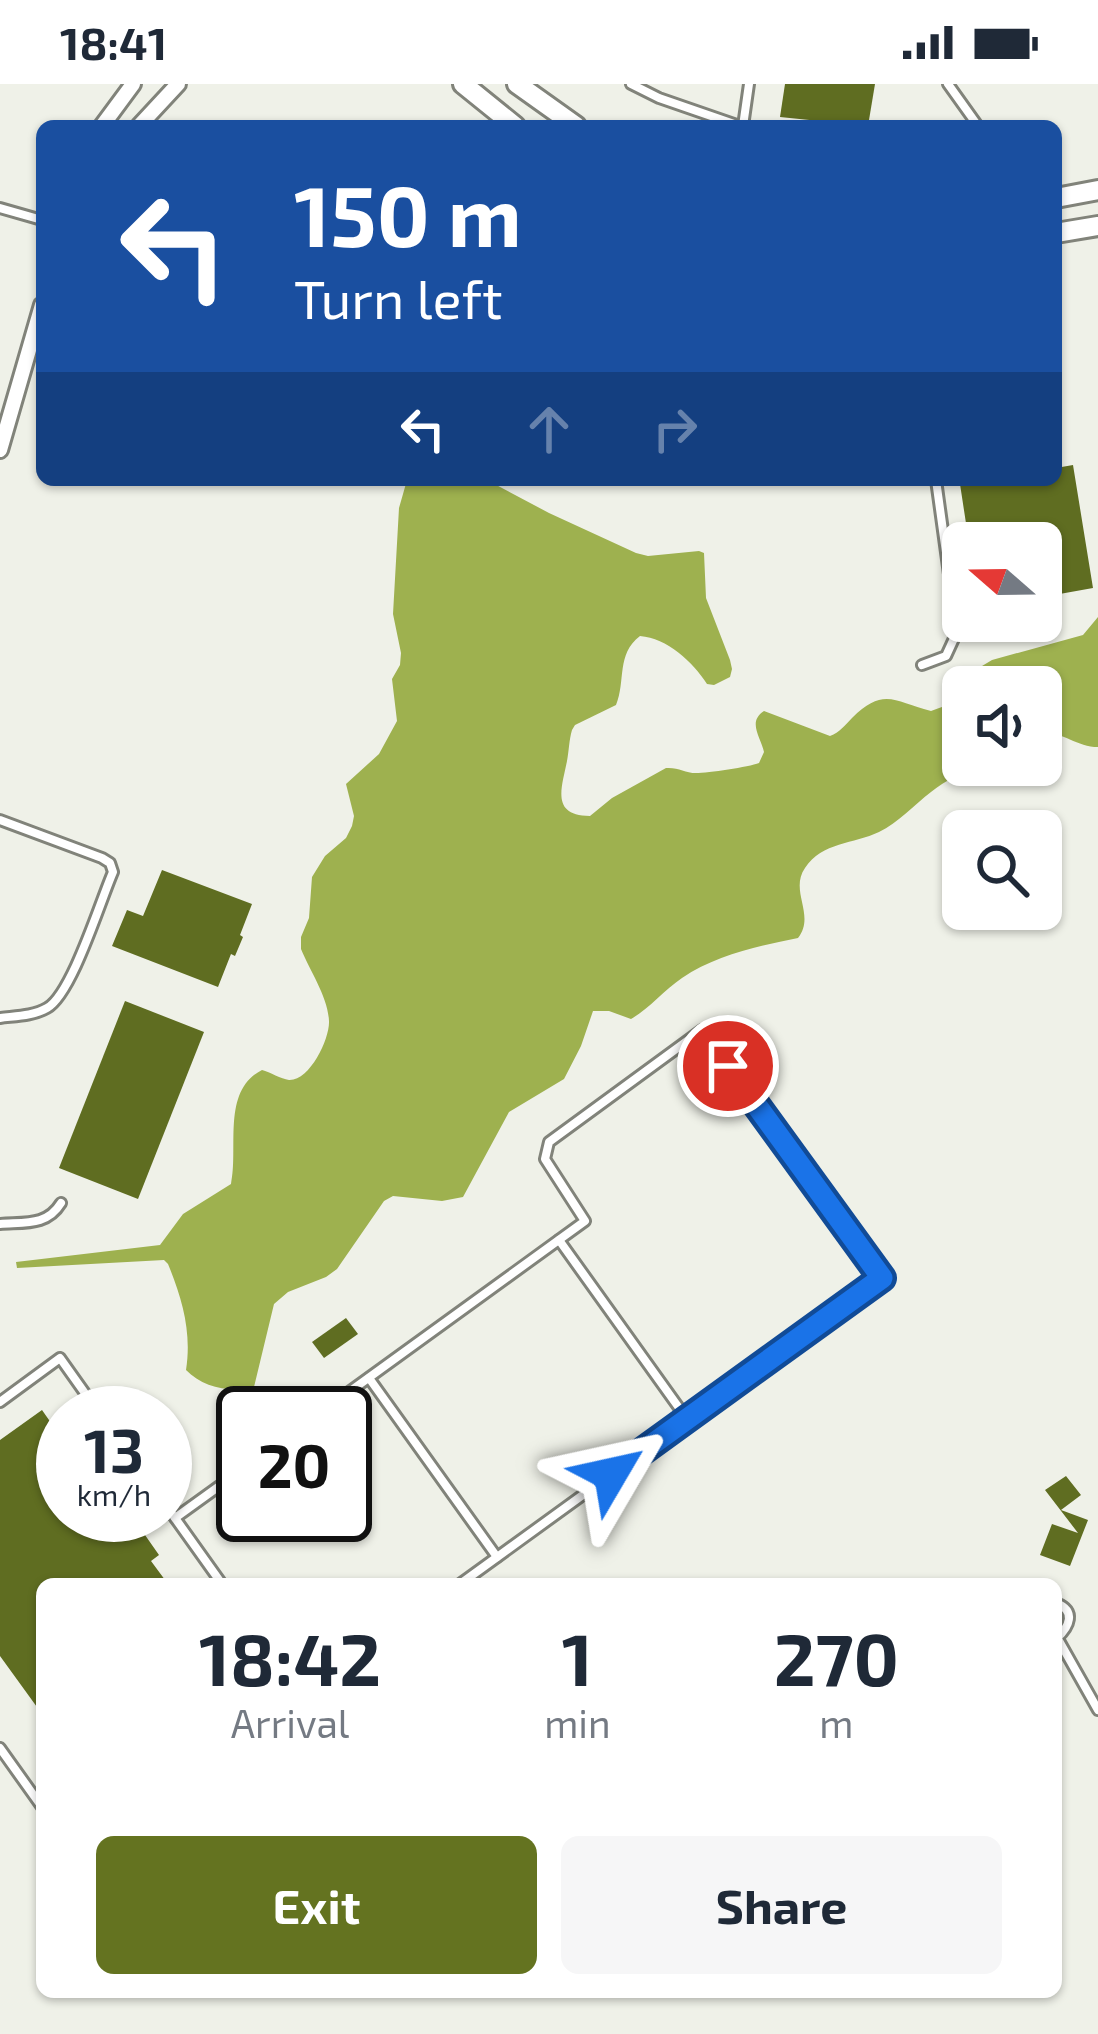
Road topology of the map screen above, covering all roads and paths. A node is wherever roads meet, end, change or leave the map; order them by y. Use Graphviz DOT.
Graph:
graph roads {
  1 [pos="133,84"];
  2 [pos="178,84"];
  3 [pos="463,84"];
  4 [pos="517,84"];
  5 [pos="632,84"];
  6 [pos="749,84"];
  7 [pos="948,84"];
  8 [pos="106,120"];
  9 [pos="145,120"];
  10 [pos="507,120"];
  11 [pos="568,120"];
  12 [pos="723,120"];
  13 [pos="742,120"];
  14 [pos="973,120"];
  15 [pos="1098,190"];
  16 [pos="1062,197"];
  17 [pos="0,208"];
  18 [pos="36,218"];
  19 [pos="1098,226"];
  20 [pos="1062,232"];
  21 [pos="36,324"];
  22 [pos="4,425"];
  23 [pos="0,450"];
  24 [pos="937,486"];
  25 [pos="922,665"];
  26 [pos="0,820"];
  27 [pos="0,1018"];
  28 [pos="61,1203"];
  29 [pos="0,1224"];
  30 [pos="558,1240"];
  31 [pos="369,1378"];
  32 [pos="80,1386"];
  33 [pos="358,1386"];
  34 [pos="0,1402"];
  35 [pos="687,1419"];
  36 [pos="192,1542"];
  37 [pos="497,1557"];
  38 [pos="218,1578"];
  39 [pos="468,1578"];
  40 [pos="1062,1606"];
  41 [pos="1062,1632"];
  42 [pos="1062,1647"];
  43 [pos="1098,1710"];
  44 [pos="0,1748"];
  45 [pos="36,1799"];
  1 -- 8 [label="street"];
  2 -- 9 [label="street"];
  3 -- 10 [label="street"];
  4 -- 11 [label="street"];
  5 -- 12 [label="lane"];
  6 -- 13 [label="lane"];
  7 -- 14 [label="lane"];
  15 -- 16 [label="street"];
  17 -- 18 [label="lane"];
  19 -- 20 [label="street"];
  21 -- 22 [label="street"];
  22 -- 23 [label="street"];
  24 -- 25 [label="lane"];
  26 -- 27 [label="lane"];
  28 -- 29 [label="lane"];
  30 -- 31 [label="lane"];
  30 -- 35 [label="lane"];
  30 -- 35 [label="lane"];
  31 -- 33 [label="lane"];
  31 -- 37 [label="lane"];
  32 -- 34 [label="lane"];
  35 -- 37 [label="lane"];
  36 -- 38 [label="lane"];
  37 -- 39 [label="lane"];
  40 -- 41 [label="lane"];
  42 -- 43 [label="lane"];
  44 -- 45 [label="lane"];
}
